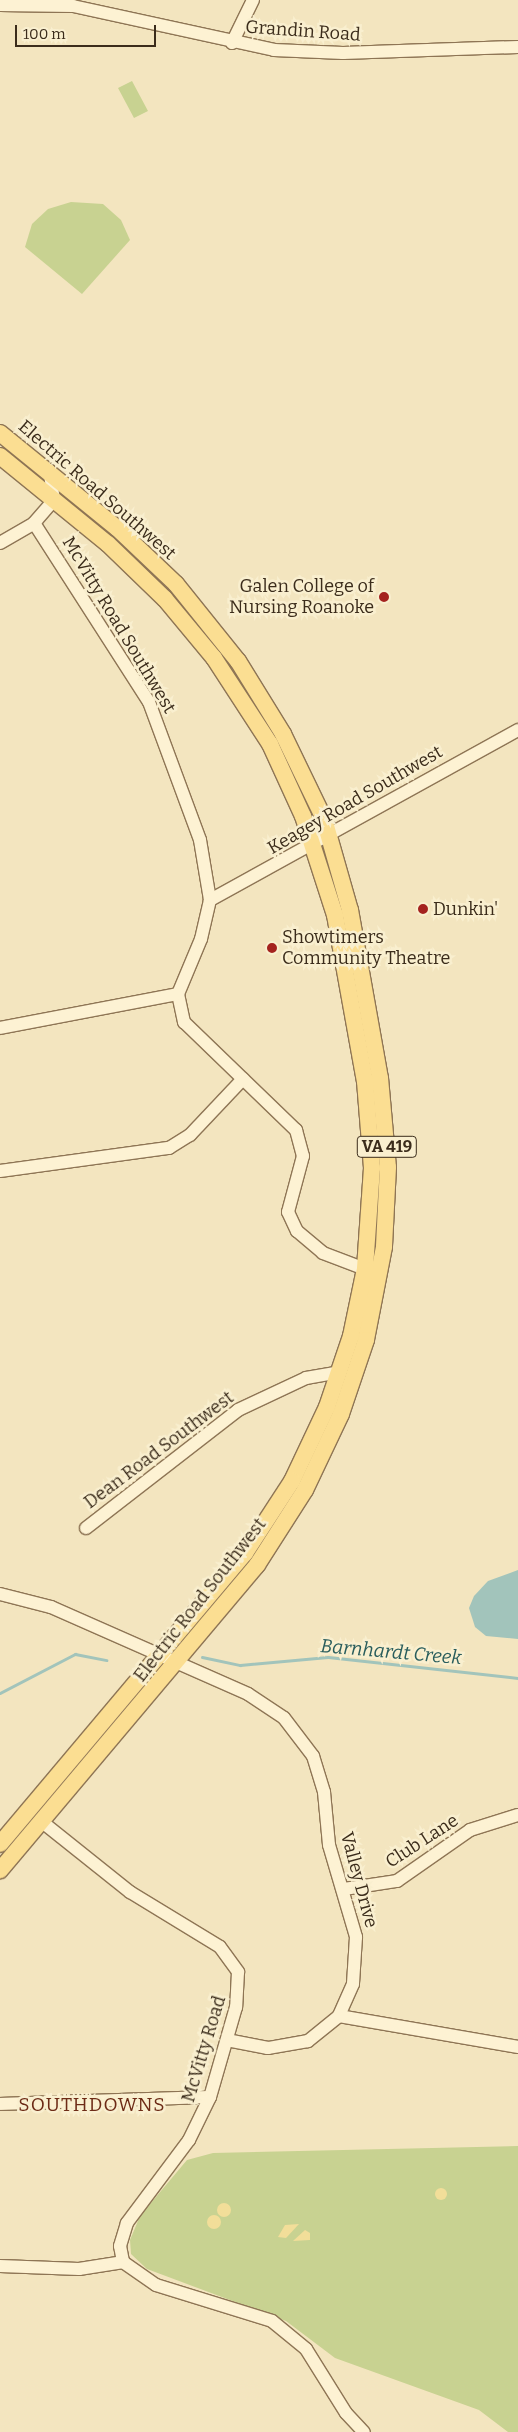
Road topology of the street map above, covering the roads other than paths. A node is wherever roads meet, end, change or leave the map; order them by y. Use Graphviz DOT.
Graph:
graph roads {
  1 [pos="252,0"];
  2 [pos="74,3"];
  3 [pos="0,5"];
  4 [pos="232,43"];
  5 [pos="518,46"];
  6 [pos="0,433"];
  7 [pos="0,456"];
  8 [pos="49,470"];
  9 [pos="54,500"];
  10 [pos="34,523"];
  11 [pos="0,543"];
  12 [pos="518,730"];
  13 [pos="329,833"];
  14 [pos="314,844"];
  15 [pos="210,900"];
  16 [pos="178,994"];
  17 [pos="0,1028"];
  18 [pos="243,1079"];
  19 [pos="0,1171"];
  20 [pos="365,1269"];
  21 [pos="339,1372"];
  22 [pos="86,1528"];
  23 [pos="0,1594"];
  24 [pos="160,1654"];
  25 [pos="177,1665"];
  26 [pos="518,1814"];
  27 [pos="41,1821"];
  28 [pos="0,1844"];
  29 [pos="0,1870"];
  30 [pos="344,1889"];
  31 [pos="339,2016"];
  32 [pos="227,2040"];
  33 [pos="518,2047"];
  34 [pos="210,2097"];
  35 [pos="0,2104"];
  36 [pos="123,2262"];
  37 [pos="0,2266"];
  38 [pos="364,2432"];
  1 -- 4 [label="street"];
  2 -- 3 [label="street, Grandin Road"];
  2 -- 4 [label="street, Grandin Road"];
  4 -- 5 [label="street, Grandin Road"];
  6 -- 8 [label="main road, Electric Road Southwest / VA 419"];
  7 -- 9 [label="main road, Electric Road Southwest / VA 419"];
  8 -- 9 [label="street"];
  8 -- 13 [label="main road, Electric Road Southwest / VA 419"];
  9 -- 10 [label="street"];
  9 -- 14 [label="main road, Electric Road Southwest / VA 419"];
  10 -- 11 [label="street"];
  10 -- 15 [label="street, McVitty Road Southwest"];
  12 -- 13 [label="street, Keagey Road Southwest"];
  13 -- 14 [label="street, Keagey Road Southwest"];
  13 -- 25 [label="main road, Electric Road Southwest / VA 419"];
  14 -- 15 [label="street, Keagey Road Southwest"];
  14 -- 20 [label="main road, Electric Road Southwest / VA 419"];
  15 -- 16 [label="street, McVitty Road Southwest"];
  16 -- 17 [label="street"];
  16 -- 18 [label="street"];
  18 -- 19 [label="street"];
  18 -- 20 [label="street"];
  20 -- 21 [label="main road, Electric Road Southwest / VA 419"];
  21 -- 22 [label="street, Dean Road Southwest"];
  21 -- 24 [label="main road, Electric Road Southwest / VA 419"];
  23 -- 24 [label="street, Valley Drive"];
  24 -- 25 [label="street, Valley Drive"];
  24 -- 28 [label="main road, Electric Road Southwest / VA 419"];
  25 -- 27 [label="main road, Electric Road Southwest / VA 419"];
  25 -- 30 [label="street, Valley Drive"];
  26 -- 30 [label="street, Club Lane"];
  27 -- 29 [label="main road, Electric Road Southwest / VA 419"];
  27 -- 32 [label="street, McVitty Road"];
  30 -- 31 [label="street, Valley Drive"];
  31 -- 32 [label="street, Valley Drive"];
  31 -- 33 [label="street"];
  32 -- 34 [label="street, McVitty Road"];
  34 -- 35 [label="street"];
  34 -- 36 [label="street, McVitty Road"];
  36 -- 37 [label="street"];
  36 -- 38 [label="street"];
}
